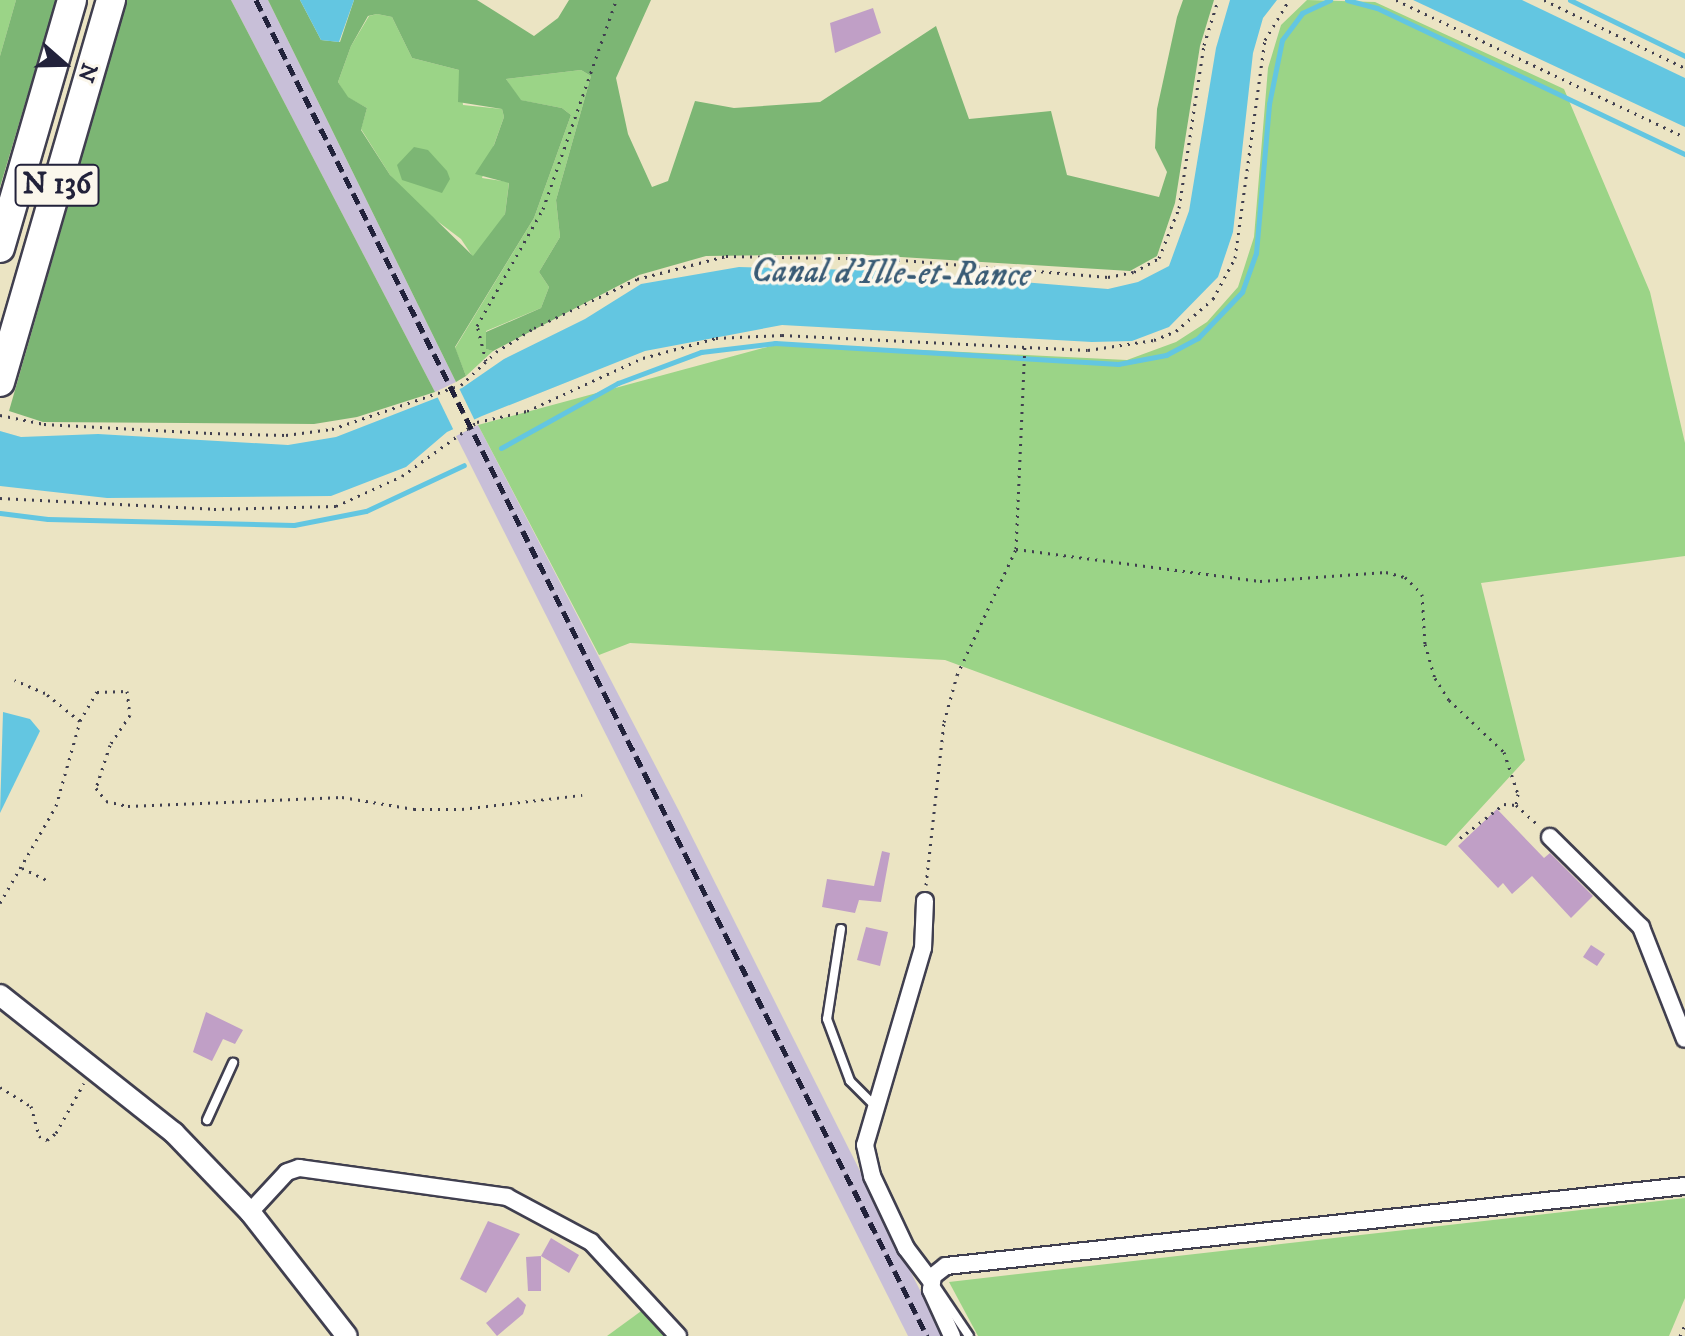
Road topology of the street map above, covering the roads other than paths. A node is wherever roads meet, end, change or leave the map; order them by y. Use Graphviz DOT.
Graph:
graph roads {
  1 [pos="72,0"];
  2 [pos="111,0"];
  3 [pos="0,248"];
  4 [pos="2,376"];
  5 [pos="1550,837"];
  6 [pos="925,901"];
  7 [pos="841,929"];
  8 [pos="0,995"];
  9 [pos="1685,1039"];
  10 [pos="233,1063"];
  11 [pos="875,1106"];
  12 [pos="207,1120"];
  13 [pos="1685,1186"];
  14 [pos="250,1212"];
  15 [pos="931,1281"];
  16 [pos="347,1336"];
  17 [pos="678,1336"];
  18 [pos="952,1336"];
  19 [pos="969,1336"];
  1 -- 3 [label="highway, N 136"];
  2 -- 4 [label="highway, N 136"];
  5 -- 9 [label="street"];
  6 -- 11 [label="street"];
  7 -- 11 [label="lane"];
  8 -- 14 [label="street"];
  10 -- 12 [label="lane"];
  11 -- 15 [label="street"];
  13 -- 15 [label="street"];
  14 -- 16 [label="street"];
  14 -- 17 [label="street"];
  15 -- 18 [label="street"];
  15 -- 19 [label="lane"];
}
